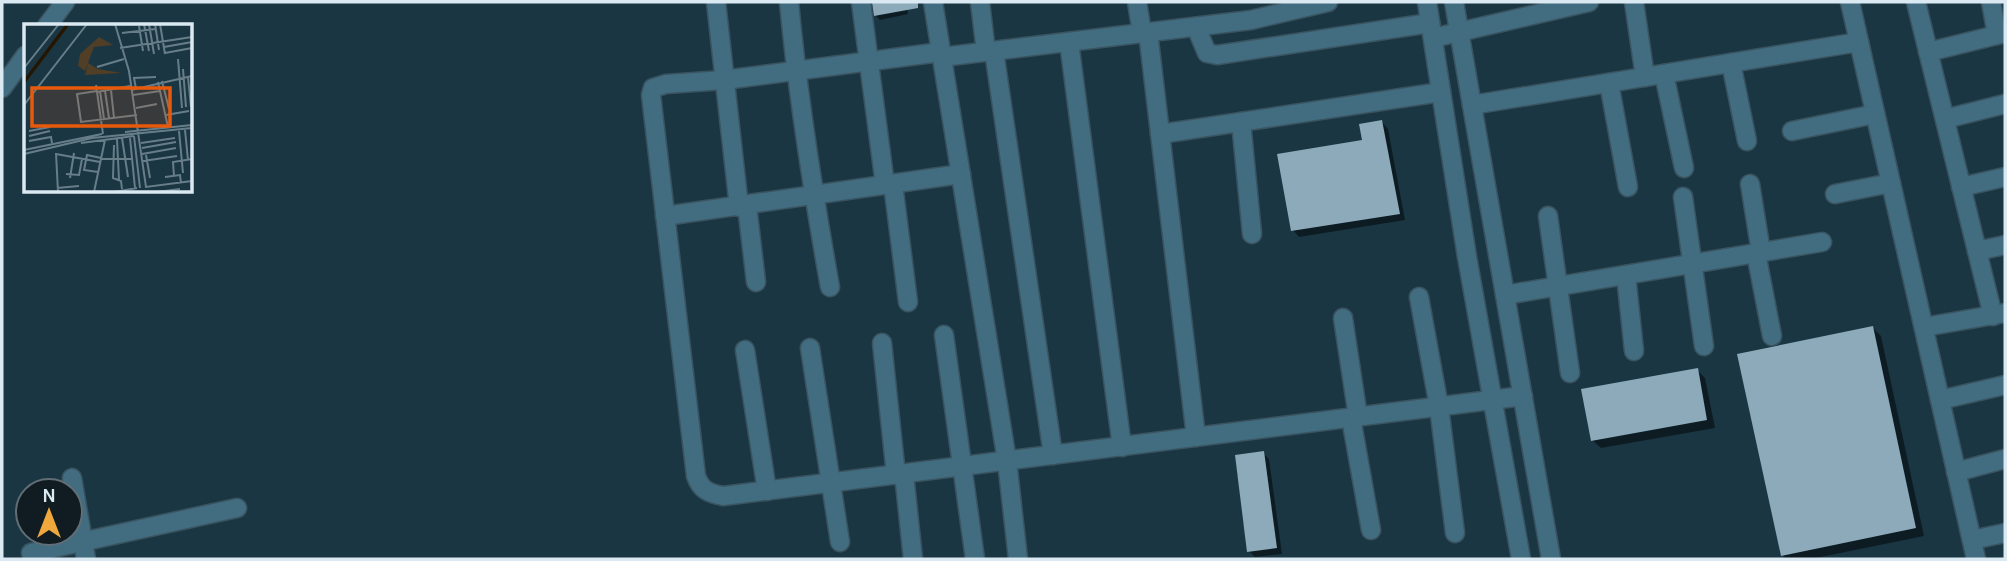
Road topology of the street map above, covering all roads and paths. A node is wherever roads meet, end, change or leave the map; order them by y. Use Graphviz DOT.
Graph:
graph roads {
  1 [pos="65,2"];
  2 [pos="716,2"];
  3 [pos="789,2"];
  4 [pos="861,2"];
  5 [pos="933,2"];
  6 [pos="980,2"];
  7 [pos="1137,2"];
  8 [pos="1328,2"];
  9 [pos="1427,2"];
  10 [pos="1454,2"];
  11 [pos="1506,2"];
  12 [pos="1589,2"];
  13 [pos="1634,2"];
  14 [pos="1850,2"];
  15 [pos="1916,2"];
  16 [pos="1991,2"];
  17 [pos="1570,4"];
  18 [pos="1301,5"];
  19 [pos="1510,20"];
  20 [pos="48,24"];
  21 [pos="1196,27"];
  22 [pos="1432,31"];
  23 [pos="1460,32"];
  24 [pos="1145,33"];
  25 [pos="2001,34"];
  26 [pos="1069,42"];
  27 [pos="1859,43"];
  28 [pos="990,51"];
  29 [pos="1928,52"];
  30 [pos="942,55"];
  31 [pos="24,58"];
  32 [pos="869,61"];
  33 [pos="1731,63"];
  34 [pos="795,69"];
  35 [pos="1664,74"];
  36 [pos="1645,77"];
  37 [pos="724,80"];
  38 [pos="1609,83"];
  39 [pos="2,89"];
  40 [pos="1441,92"];
  41 [pos="2005,104"];
  42 [pos="1472,105"];
  43 [pos="1875,114"];
  44 [pos="1945,119"];
  45 [pos="1241,122"];
  46 [pos="1792,131"];
  47 [pos="1160,134"];
  48 [pos="1747,141"];
  49 [pos="1684,167"];
  50 [pos="961,174"];
  51 [pos="2005,177"];
  52 [pos="1891,183"];
  53 [pos="889,184"];
  54 [pos="1750,184"];
  55 [pos="1628,187"];
  56 [pos="1961,187"];
  57 [pos="1835,194"];
  58 [pos="814,195"];
  59 [pos="1683,197"];
  60 [pos="743,206"];
  61 [pos="665,216"];
  62 [pos="1548,216"];
  63 [pos="1252,234"];
  64 [pos="1822,242"];
  65 [pos="2005,245"];
  66 [pos="1977,251"];
  67 [pos="1758,252"];
  68 [pos="1694,263"];
  69 [pos="1626,275"];
  70 [pos="756,282"];
  71 [pos="1558,286"];
  72 [pos="830,287"];
  73 [pos="1506,295"];
  74 [pos="1419,298"];
  75 [pos="908,302"];
  76 [pos="1999,314"];
  77 [pos="1342,318"];
  78 [pos="1924,327"];
  79 [pos="944,335"];
  80 [pos="1772,336"];
  81 [pos="882,343"];
  82 [pos="1704,346"];
  83 [pos="810,348"];
  84 [pos="745,350"];
  85 [pos="1634,351"];
  86 [pos="1570,373"];
  87 [pos="2005,385"];
  88 [pos="1523,396"];
  89 [pos="1493,400"];
  90 [pos="1940,400"];
  91 [pos="1439,407"];
  92 [pos="1354,418"];
  93 [pos="1196,437"];
  94 [pos="1122,447"];
  95 [pos="1053,455"];
  96 [pos="2005,459"];
  97 [pos="1007,461"];
  98 [pos="964,466"];
  99 [pos="1956,472"];
  100 [pos="900,474"];
  101 [pos="831,482"];
  102 [pos="767,491"];
  103 [pos="237,508"];
  104 [pos="1371,530"];
  105 [pos="1455,533"];
  106 [pos="2005,533"];
  107 [pos="1972,540"];
  108 [pos="840,542"];
  109 [pos="84,551"];
  110 [pos="31,553"];
  111 [pos="913,559"];
  112 [pos="975,559"];
  113 [pos="1018,559"];
  114 [pos="1521,559"];
  115 [pos="1552,559"];
  116 [pos="1976,559"];
  1 -- 20 [label="street"];
  2 -- 37 [label="street"];
  3 -- 34 [label="street"];
  4 -- 32 [label="street"];
  5 -- 30 [label="street"];
  6 -- 28 [label="street"];
  7 -- 24 [label="street"];
  8 -- 18 [label="street"];
  9 -- 22 [label="street"];
  10 -- 23 [label="street"];
  11 -- 19 [label="street"];
  12 -- 17 [label="street"];
  13 -- 36 [label="street"];
  14 -- 27 [label="street"];
  15 -- 29 [label="street"];
  16 -- 25 [label="street"];
  17 -- 19 [label="street"];
  18 -- 21 [label="street"];
  19 -- 23 [label="street"];
  21 -- 22 [label="street"];
  21 -- 24 [label="street"];
  22 -- 23 [label="street"];
  22 -- 40 [label="street"];
  23 -- 42 [label="street"];
  24 -- 26 [label="street"];
  24 -- 47 [label="street"];
  25 -- 29 [label="street"];
  26 -- 28 [label="street"];
  26 -- 94 [label="street"];
  27 -- 33 [label="street"];
  27 -- 43 [label="street"];
  28 -- 30 [label="street"];
  28 -- 95 [label="street"];
  29 -- 44 [label="street"];
  30 -- 32 [label="street"];
  30 -- 50 [label="street"];
  31 -- 39 [label="street"];
  32 -- 34 [label="street"];
  32 -- 53 [label="street"];
  33 -- 35 [label="street"];
  33 -- 48 [label="street"];
  34 -- 37 [label="street"];
  34 -- 58 [label="street"];
  35 -- 36 [label="street"];
  35 -- 49 [label="street"];
  36 -- 38 [label="street"];
  37 -- 60 [label="street"];
  37 -- 61 [label="street"];
  38 -- 42 [label="street"];
  38 -- 55 [label="street"];
  40 -- 45 [label="street"];
  40 -- 89 [label="street"];
  41 -- 44 [label="street"];
  42 -- 73 [label="street"];
  43 -- 46 [label="street"];
  43 -- 52 [label="street"];
  44 -- 56 [label="street"];
  45 -- 47 [label="street"];
  45 -- 63 [label="street"];
  47 -- 93 [label="street"];
  50 -- 53 [label="street"];
  50 -- 97 [label="street"];
  51 -- 56 [label="street"];
  52 -- 57 [label="street"];
  52 -- 78 [label="street"];
  53 -- 58 [label="street"];
  53 -- 75 [label="street"];
  54 -- 67 [label="street"];
  56 -- 66 [label="street"];
  58 -- 60 [label="street"];
  58 -- 72 [label="street"];
  59 -- 68 [label="street"];
  60 -- 61 [label="street"];
  60 -- 70 [label="street"];
  61 -- 102 [label="street"];
  62 -- 71 [label="street"];
  64 -- 67 [label="street"];
  65 -- 66 [label="street"];
  66 -- 76 [label="street"];
  67 -- 68 [label="street"];
  67 -- 80 [label="street"];
  68 -- 69 [label="street"];
  68 -- 82 [label="street"];
  69 -- 71 [label="street"];
  69 -- 85 [label="street"];
  71 -- 73 [label="street"];
  71 -- 86 [label="street"];
  73 -- 88 [label="street"];
  74 -- 91 [label="street"];
  76 -- 78 [label="street"];
  77 -- 92 [label="street"];
  78 -- 90 [label="street"];
  79 -- 98 [label="street"];
  81 -- 100 [label="street"];
  83 -- 101 [label="street"];
  84 -- 102 [label="street"];
  87 -- 90 [label="street"];
  88 -- 89 [label="street"];
  88 -- 115 [label="street"];
  89 -- 91 [label="street"];
  89 -- 114 [label="street"];
  90 -- 99 [label="street"];
  91 -- 92 [label="street"];
  91 -- 105 [label="street"];
  92 -- 93 [label="street"];
  92 -- 104 [label="street"];
  93 -- 94 [label="street"];
  94 -- 95 [label="street"];
  95 -- 97 [label="street"];
  96 -- 99 [label="street"];
  97 -- 98 [label="street"];
  97 -- 113 [label="street"];
  98 -- 100 [label="street"];
  98 -- 112 [label="street"];
  99 -- 107 [label="street"];
  100 -- 101 [label="street"];
  100 -- 111 [label="street"];
  101 -- 102 [label="street"];
  101 -- 108 [label="street"];
  103 -- 109 [label="street"];
  106 -- 107 [label="street"];
  107 -- 116 [label="street"];
  109 -- 110 [label="street"];
}
